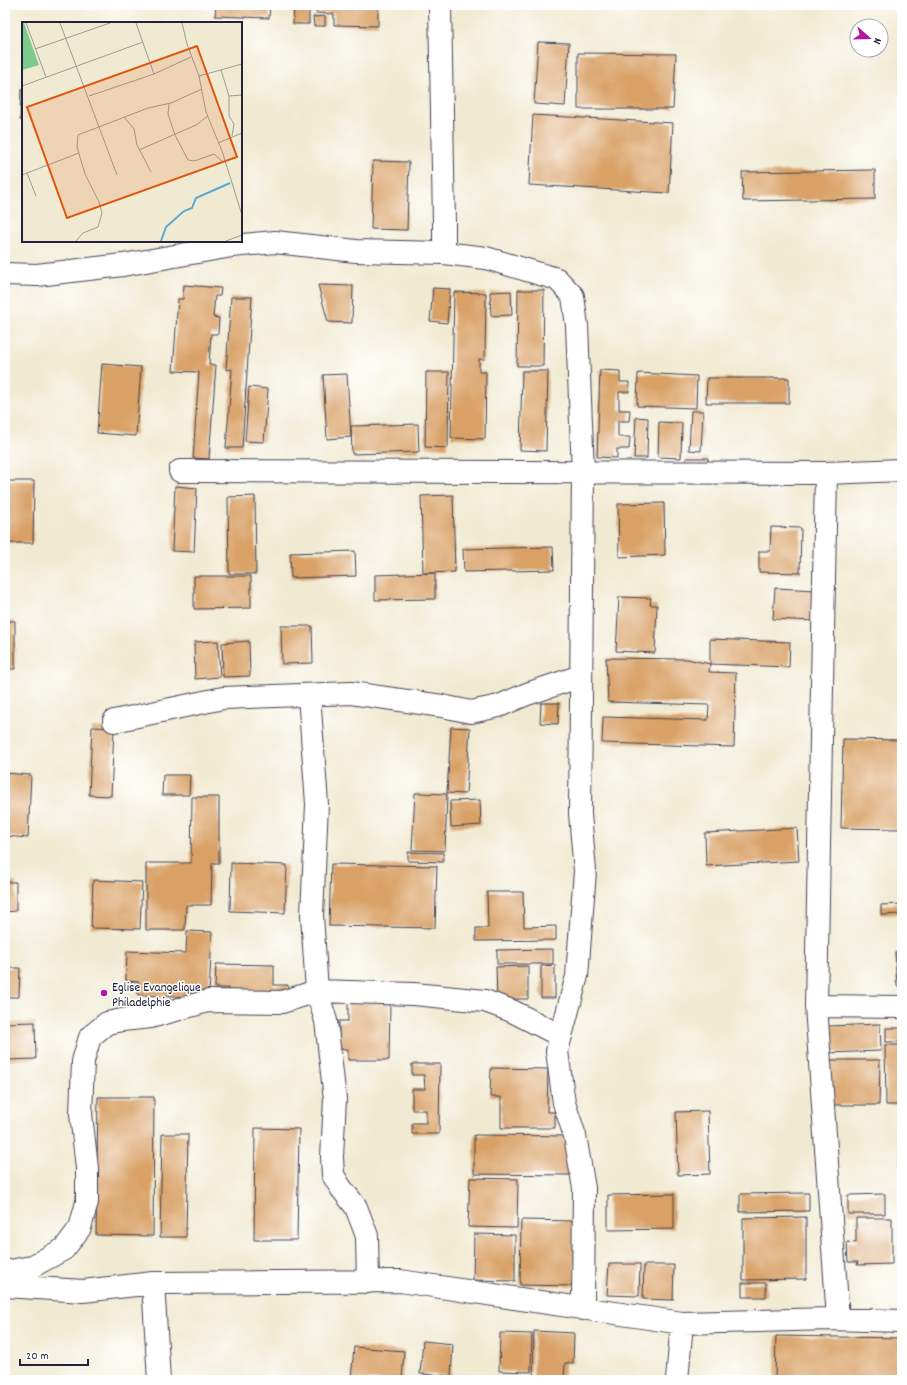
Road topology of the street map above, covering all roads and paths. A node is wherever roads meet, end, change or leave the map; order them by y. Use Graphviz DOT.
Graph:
graph roads {
  1 [pos="440,5"];
  2 [pos="444,253"];
  3 [pos="5,274"];
  4 [pos="902,470"];
  5 [pos="180,471"];
  6 [pos="583,472"];
  7 [pos="826,473"];
  8 [pos="581,676"];
  9 [pos="309,695"];
  10 [pos="114,721"];
  11 [pos="317,991"];
  12 [pos="816,1006"];
  13 [pos="902,1006"];
  14 [pos="561,1036"];
  15 [pos="5,1272"];
  16 [pos="368,1282"];
  17 [pos="153,1283"];
  18 [pos="5,1286"];
  19 [pos="584,1309"];
  20 [pos="838,1319"];
  21 [pos="902,1321"];
  22 [pos="682,1323"];
  23 [pos="160,1380"];
  24 [pos="677,1380"];
  1 -- 2 [label="street"];
  2 -- 3 [label="street"];
  2 -- 6 [label="street"];
  4 -- 7 [label="street"];
  5 -- 6 [label="street"];
  6 -- 7 [label="street"];
  6 -- 8 [label="street"];
  7 -- 12 [label="street"];
  8 -- 9 [label="street"];
  8 -- 14 [label="street"];
  9 -- 10 [label="street"];
  9 -- 11 [label="street"];
  11 -- 14 [label="street"];
  11 -- 15 [label="street"];
  11 -- 16 [label="street"];
  12 -- 13 [label="street"];
  12 -- 20 [label="street"];
  14 -- 19 [label="street"];
  16 -- 17 [label="street"];
  16 -- 19 [label="street"];
  17 -- 18 [label="street"];
  17 -- 23 [label="street"];
  19 -- 22 [label="street"];
  20 -- 21 [label="street"];
  20 -- 22 [label="street"];
  22 -- 24 [label="street"];
}
